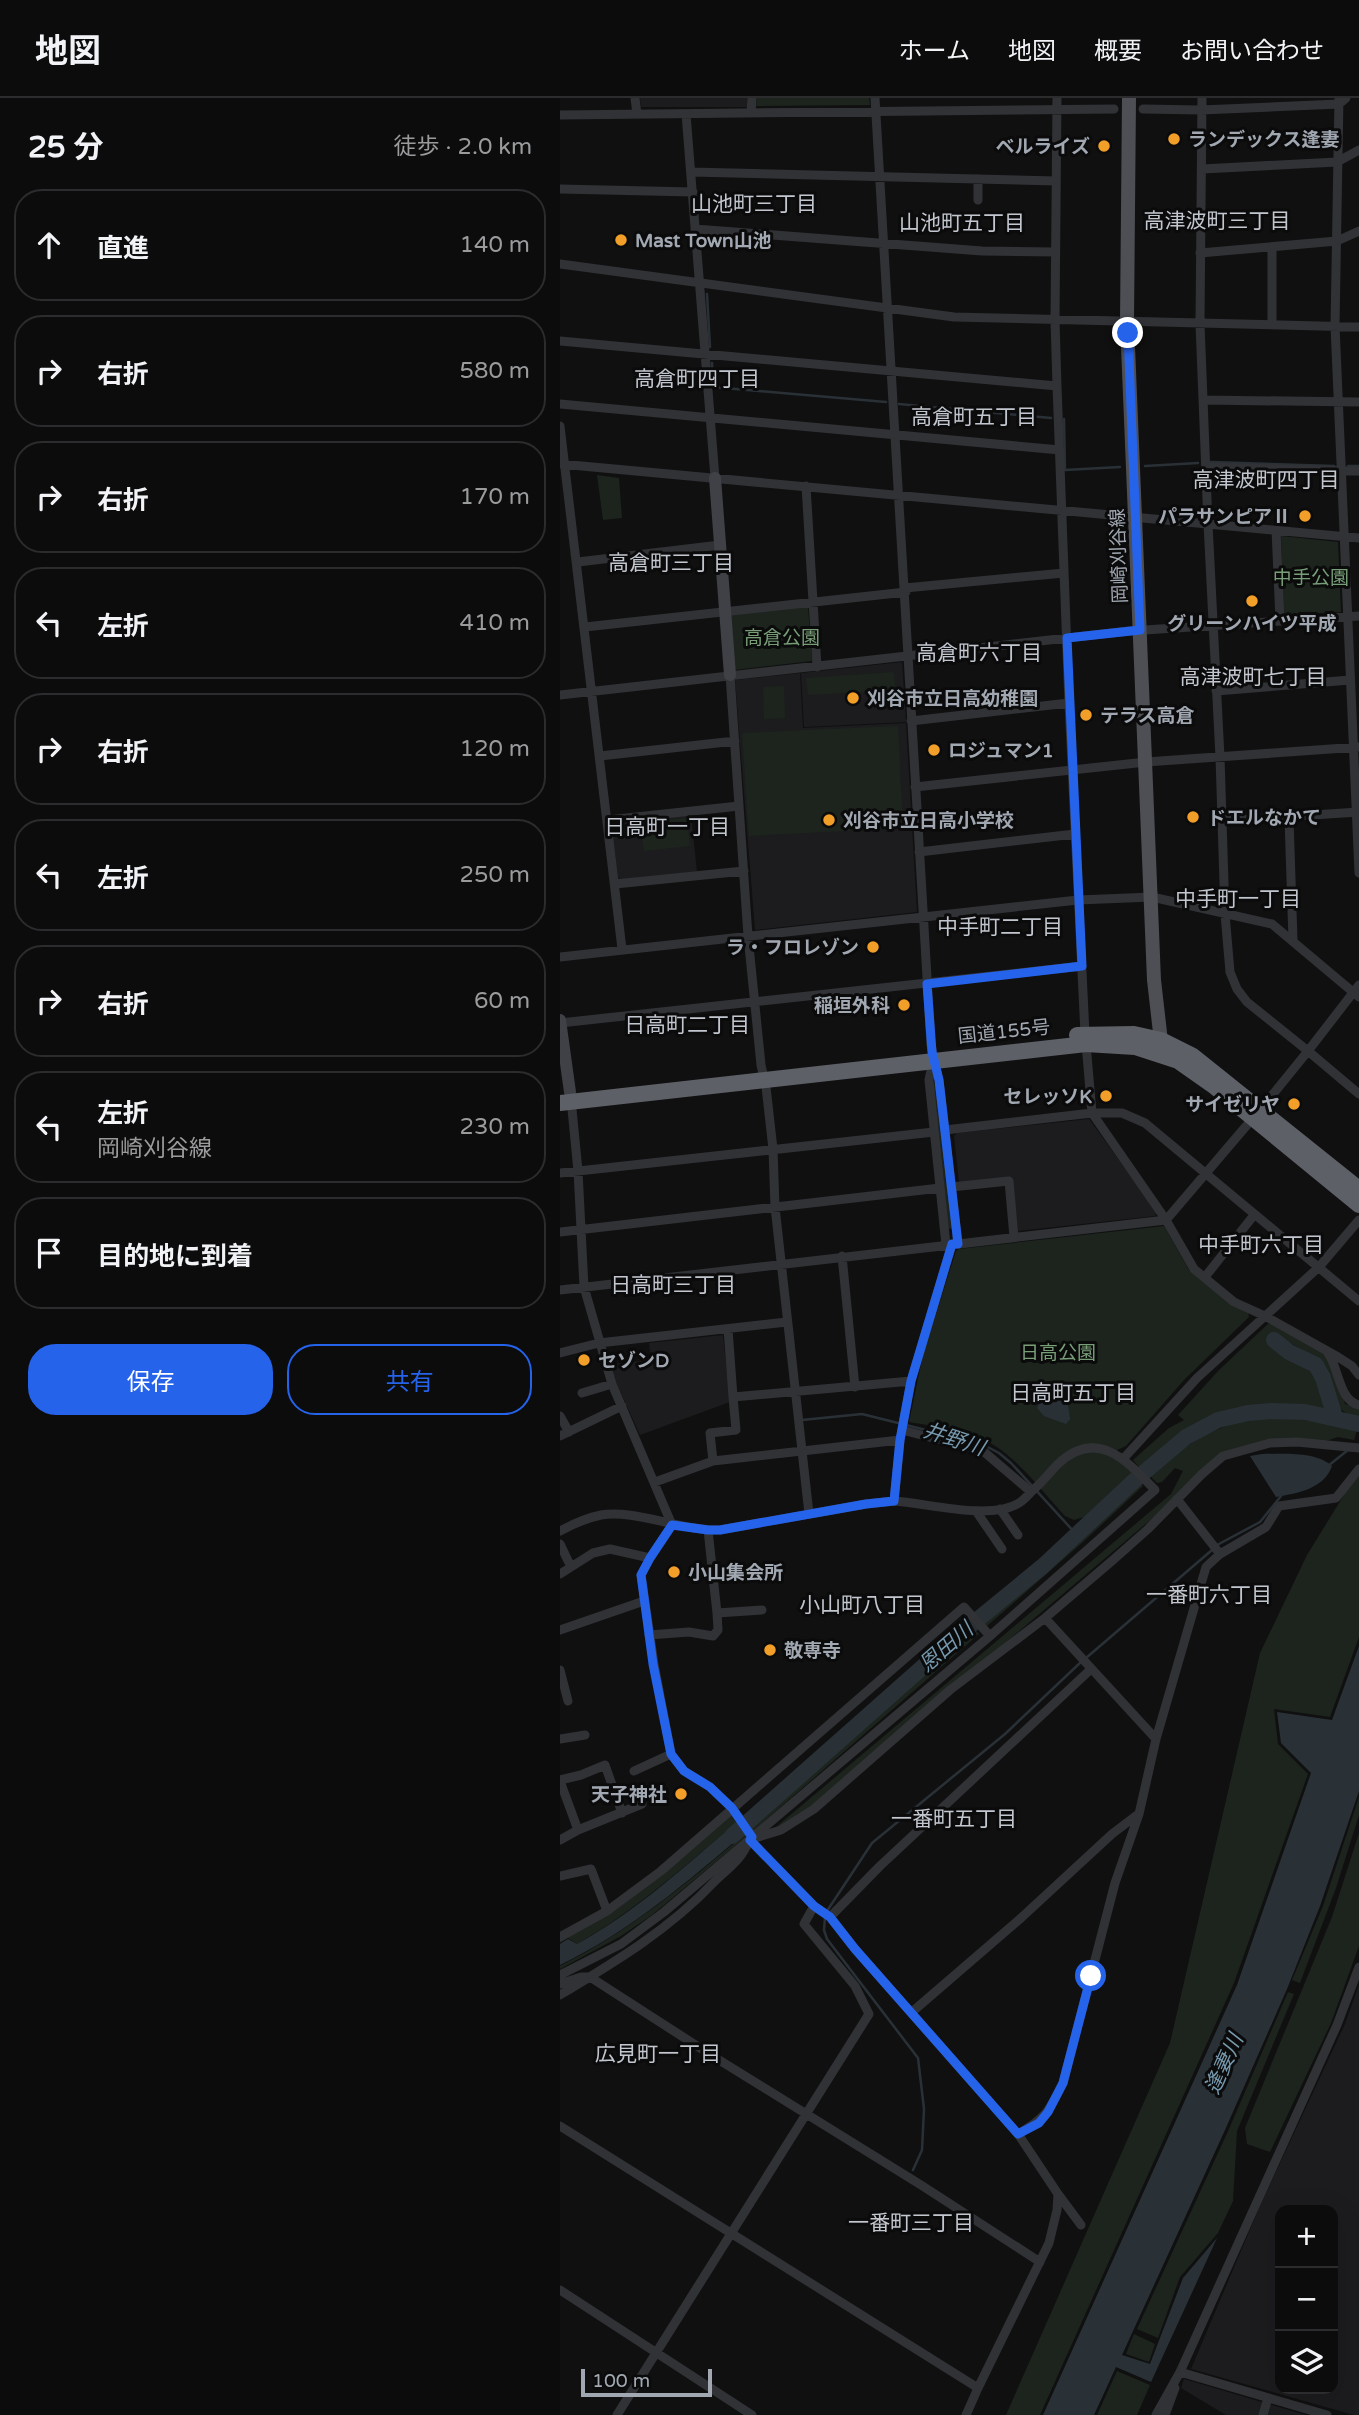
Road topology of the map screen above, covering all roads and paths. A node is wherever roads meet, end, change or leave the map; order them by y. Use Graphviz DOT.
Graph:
graph roads {
  1 [pos="635,98"];
  2 [pos="752,98"];
  3 [pos="875,98"];
  4 [pos="1057,98"];
  5 [pos="1129,98"];
  6 [pos="1202,98"];
  7 [pos="1341,100"];
  8 [pos="1268,103"];
  9 [pos="1057,109"];
  10 [pos="1114,109"];
  11 [pos="1143,109"];
  12 [pos="1201,110"];
  13 [pos="751,113"];
  14 [pos="876,113"];
  15 [pos="637,114"];
  16 [pos="686,114"];
  17 [pos="560,115"];
  18 [pos="1359,150"];
  19 [pos="1337,162"];
  20 [pos="1202,169"];
  21 [pos="691,172"];
  22 [pos="881,178"];
  23 [pos="978,179"];
  24 [pos="1056,181"];
  25 [pos="560,190"];
  26 [pos="693,192"];
  27 [pos="978,200"];
  28 [pos="695,229"];
  29 [pos="1359,231"];
  30 [pos="1337,241"];
  31 [pos="884,243"];
  32 [pos="1272,248"];
  33 [pos="1055,252"];
  34 [pos="1200,253"];
  35 [pos="560,264"];
  36 [pos="699,282"];
  37 [pos="888,307"];
  38 [pos="1055,320"];
  39 [pos="1127,322"];
  40 [pos="1200,324"];
  41 [pos="1272,325"];
  42 [pos="1335,326"];
  43 [pos="1359,327"];
  44 [pos="560,341"];
  45 [pos="705,354"];
  46 [pos="891,372"];
  47 [pos="1057,386"];
  48 [pos="1203,400"];
  49 [pos="1339,401"];
  50 [pos="1359,402"];
  51 [pos="560,404"];
  52 [pos="710,418"];
  53 [pos="560,426"];
  54 [pos="894,434"];
  55 [pos="1059,450"];
  56 [pos="562,464"];
  57 [pos="1206,467"];
  58 [pos="1342,470"];
  59 [pos="1359,471"];
  60 [pos="715,478"];
  61 [pos="806,486"];
  62 [pos="899,495"];
  63 [pos="1061,511"];
  64 [pos="1136,518"];
  65 [pos="1208,524"];
  66 [pos="1276,530"];
  67 [pos="1345,537"];
  68 [pos="1359,538"];
  69 [pos="720,545"];
  70 [pos="578,562"];
  71 [pos="1064,573"];
  72 [pos="905,590"];
  73 [pos="812,601"];
  74 [pos="724,610"];
  75 [pos="1348,616"];
  76 [pos="1359,616"];
  77 [pos="1280,620"];
  78 [pos="1212,625"];
  79 [pos="585,626"];
  80 [pos="1140,630"];
  81 [pos="1067,638"];
  82 [pos="908,655"];
  83 [pos="817,667"];
  84 [pos="730,675"];
  85 [pos="1350,680"];
  86 [pos="1216,691"];
  87 [pos="592,692"];
  88 [pos="560,695"];
  89 [pos="1069,703"];
  90 [pos="911,721"];
  91 [pos="735,741"];
  92 [pos="1356,748"];
  93 [pos="600,756"];
  94 [pos="1220,757"];
  95 [pos="1146,762"];
  96 [pos="1073,769"];
  97 [pos="915,787"];
  98 [pos="739,806"];
  99 [pos="1358,812"];
  100 [pos="1289,818"];
  101 [pos="608,820"];
  102 [pos="1221,821"];
  103 [pos="1075,834"];
  104 [pos="919,852"];
  105 [pos="744,871"];
  106 [pos="1359,871"];
  107 [pos="615,884"];
  108 [pos="1152,897"];
  109 [pos="1078,900"];
  110 [pos="1225,914"];
  111 [pos="923,917"];
  112 [pos="748,936"];
  113 [pos="1293,940"];
  114 [pos="622,949"];
  115 [pos="560,957"];
  116 [pos="1082,966"];
  117 [pos="927,984"];
  118 [pos="1357,992"];
  119 [pos="754,1003"];
  120 [pos="560,1022"];
  121 [pos="1086,1039"];
  122 [pos="1162,1047"];
  123 [pos="1308,1051"];
  124 [pos="932,1056"];
  125 [pos="763,1075"];
  126 [pos="1359,1094"];
  127 [pos="565,1097"];
  128 [pos="1092,1113"];
  129 [pos="1256,1113"];
  130 [pos="944,1130"];
  131 [pos="934,1132"];
  132 [pos="772,1149"];
  133 [pos="578,1171"];
  134 [pos="560,1173"];
  135 [pos="1206,1174"];
  136 [pos="951,1187"];
  137 [pos="940,1188"];
  138 [pos="1359,1189"];
  139 [pos="1359,1205"];
  140 [pos="775,1207"];
  141 [pos="1254,1215"];
  142 [pos="1166,1220"];
  143 [pos="1359,1220"];
  144 [pos="580,1230"];
  145 [pos="560,1232"];
  146 [pos="1014,1237"];
  147 [pos="952,1244"];
  148 [pos="842,1256"];
  149 [pos="781,1264"];
  150 [pos="1319,1266"];
  151 [pos="1205,1277"];
  152 [pos="584,1287"];
  153 [pos="560,1290"];
  154 [pos="1359,1301"];
  155 [pos="1265,1316"];
  156 [pos="787,1322"];
  157 [pos="728,1329"];
  158 [pos="600,1343"];
  159 [pos="1327,1351"];
  160 [pos="560,1353"];
  161 [pos="1359,1375"];
  162 [pos="911,1381"];
  163 [pos="612,1384"];
  164 [pos="855,1387"];
  165 [pos="795,1391"];
  166 [pos="582,1394"];
  167 [pos="733,1397"];
  168 [pos="1359,1405"];
  169 [pos="622,1406"];
  170 [pos="560,1416"];
  171 [pos="902,1430"];
  172 [pos="564,1434"];
  173 [pos="1358,1444"];
  174 [pos="802,1450"];
  175 [pos="713,1461"];
  176 [pos="1127,1461"];
  177 [pos="1359,1469"];
  178 [pos="655,1482"];
  179 [pos="1034,1490"];
  180 [pos="1177,1499"];
  181 [pos="894,1501"];
  182 [pos="1000,1509"];
  183 [pos="976,1511"];
  184 [pos="809,1514"];
  185 [pos="672,1525"];
  186 [pos="708,1530"];
  187 [pos="560,1531"];
  188 [pos="1018,1535"];
  189 [pos="560,1544"];
  190 [pos="1002,1549"];
  191 [pos="1219,1554"];
  192 [pos="650,1558"];
  193 [pos="571,1567"];
  194 [pos="560,1574"];
  195 [pos="645,1601"];
  196 [pos="762,1610"];
  197 [pos="718,1613"];
  198 [pos="1045,1618"];
  199 [pos="560,1630"];
  200 [pos="649,1635"];
  201 [pos="990,1636"];
  202 [pos="1088,1668"];
  203 [pos="560,1670"];
  204 [pos="568,1701"];
  205 [pos="584,1735"];
  206 [pos="560,1739"];
  207 [pos="1156,1739"];
  208 [pos="671,1754"];
  209 [pos="634,1771"];
  210 [pos="560,1780"];
  211 [pos="642,1804"];
  212 [pos="732,1808"];
  213 [pos="622,1813"];
  214 [pos="1139,1814"];
  215 [pos="578,1830"];
  216 [pos="751,1838"];
  217 [pos="560,1840"];
  218 [pos="560,1876"];
  219 [pos="607,1911"];
  220 [pos="824,1913"];
  221 [pos="560,1937"];
  222 [pos="1359,1967"];
  223 [pos="560,1975"];
  224 [pos="590,1977"];
  225 [pos="560,1984"];
  226 [pos="560,1995"];
  227 [pos="912,2012"];
  228 [pos="806,2115"];
  229 [pos="560,2126"];
  230 [pos="1018,2134"];
  231 [pos="1058,2194"];
  232 [pos="1081,2225"];
  233 [pos="732,2234"];
  234 [pos="1040,2262"];
  235 [pos="560,2290"];
  236 [pos="656,2351"];
  237 [pos="1180,2372"];
  238 [pos="978,2388"];
  239 [pos="1268,2398"];
  240 [pos="617,2415"];
  241 [pos="752,2415"];
  242 [pos="965,2415"];
  243 [pos="1156,2415"];
  244 [pos="1165,2415"];
  245 [pos="1263,2415"];
  246 [pos="1328,2415"];
  1 -- 15 [label="street"];
  2 -- 13 [label="street"];
  3 -- 14 [label="street"];
  4 -- 9 [label="street"];
  5 -- 39 [label="main road, 岡崎刈谷線"];
  6 -- 12 [label="street"];
  7 -- 8 [label="street"];
  7 -- 19 [label="street"];
  8 -- 12 [label="street"];
  9 -- 10 [label="street"];
  9 -- 14 [label="street"];
  9 -- 24 [label="street"];
  11 -- 12 [label="street"];
  12 -- 20 [label="street"];
  13 -- 14 [label="street"];
  13 -- 16 [label="street"];
  14 -- 22 [label="street"];
  15 -- 16 [label="street"];
  15 -- 17 [label="street"];
  16 -- 21 [label="street"];
  18 -- 19 [label="street"];
  19 -- 20 [label="street"];
  19 -- 30 [label="street"];
  20 -- 34 [label="street"];
  21 -- 22 [label="street"];
  21 -- 26 [label="street"];
  22 -- 23 [label="street"];
  22 -- 31 [label="street"];
  23 -- 24 [label="street"];
  23 -- 27 [label="street"];
  24 -- 33 [label="street"];
  25 -- 26 [label="street"];
  26 -- 28 [label="street"];
  28 -- 31 [label="street"];
  28 -- 36 [label="street"];
  29 -- 30 [label="street"];
  30 -- 32 [label="street"];
  30 -- 42 [label="street"];
  31 -- 33 [label="street"];
  31 -- 37 [label="street"];
  32 -- 34 [label="street"];
  32 -- 41 [label="street"];
  33 -- 38 [label="street"];
  34 -- 40 [label="street"];
  35 -- 36 [label="street"];
  36 -- 37 [label="street"];
  36 -- 45 [label="street"];
  37 -- 38 [label="street"];
  37 -- 46 [label="street"];
  38 -- 39 [label="street"];
  38 -- 47 [label="street"];
  39 -- 40 [label="street"];
  39 -- 64 [label="main road, 岡崎刈谷線"];
  40 -- 41 [label="street"];
  40 -- 48 [label="street"];
  41 -- 42 [label="street"];
  42 -- 43 [label="street"];
  42 -- 49 [label="street"];
  44 -- 45 [label="street"];
  45 -- 46 [label="street"];
  45 -- 52 [label="street"];
  46 -- 47 [label="street"];
  46 -- 54 [label="street"];
  47 -- 55 [label="street"];
  48 -- 49 [label="street"];
  48 -- 57 [label="street"];
  49 -- 50 [label="street"];
  49 -- 58 [label="street"];
  51 -- 52 [label="street"];
  52 -- 54 [label="street"];
  52 -- 60 [label="street"];
  53 -- 56 [label="street"];
  54 -- 55 [label="street"];
  54 -- 62 [label="street"];
  55 -- 63 [label="street"];
  56 -- 60 [label="street"];
  56 -- 70 [label="street"];
  57 -- 58 [label="street"];
  57 -- 65 [label="street"];
  58 -- 59 [label="street"];
  58 -- 67 [label="street"];
  60 -- 61 [label="street"];
  60 -- 69 [label="street"];
  61 -- 62 [label="street"];
  61 -- 73 [label="street"];
  62 -- 63 [label="street"];
  62 -- 72 [label="street"];
  63 -- 64 [label="street"];
  63 -- 71 [label="street"];
  64 -- 65 [label="street"];
  64 -- 80 [label="main road, 岡崎刈谷線"];
  65 -- 66 [label="street"];
  65 -- 78 [label="street"];
  66 -- 67 [label="street"];
  66 -- 77 [label="street"];
  67 -- 68 [label="street"];
  67 -- 75 [label="street"];
  69 -- 70 [label="street"];
  69 -- 74 [label="street"];
  70 -- 79 [label="street"];
  71 -- 72 [label="street"];
  71 -- 81 [label="street"];
  72 -- 73 [label="street"];
  72 -- 82 [label="street"];
  73 -- 74 [label="street"];
  73 -- 83 [label="street"];
  74 -- 79 [label="street"];
  74 -- 84 [label="street"];
  75 -- 76 [label="street"];
  75 -- 77 [label="street"];
  75 -- 85 [label="street"];
  77 -- 78 [label="street"];
  78 -- 80 [label="street"];
  78 -- 86 [label="street"];
  79 -- 87 [label="street"];
  80 -- 81 [label="street"];
  80 -- 95 [label="main road, 岡崎刈谷線"];
  81 -- 82 [label="street"];
  81 -- 89 [label="street"];
  82 -- 83 [label="street"];
  82 -- 90 [label="street"];
  83 -- 84 [label="street"];
  84 -- 87 [label="street"];
  84 -- 91 [label="street"];
  85 -- 86 [label="street"];
  85 -- 92 [label="street"];
  86 -- 94 [label="street"];
  87 -- 88 [label="street"];
  87 -- 93 [label="street"];
  89 -- 90 [label="street"];
  89 -- 96 [label="street"];
  90 -- 97 [label="street"];
  91 -- 93 [label="street"];
  91 -- 98 [label="street"];
  92 -- 94 [label="street"];
  92 -- 99 [label="street"];
  93 -- 101 [label="street"];
  94 -- 95 [label="street"];
  94 -- 102 [label="street"];
  95 -- 96 [label="street"];
  95 -- 108 [label="main road, 岡崎刈谷線"];
  96 -- 97 [label="street"];
  96 -- 103 [label="street"];
  97 -- 104 [label="street"];
  98 -- 101 [label="street"];
  98 -- 105 [label="street"];
  99 -- 100 [label="street"];
  99 -- 106 [label="street"];
  100 -- 102 [label="street"];
  100 -- 113 [label="street"];
  101 -- 107 [label="street"];
  102 -- 110 [label="street"];
  103 -- 104 [label="street"];
  103 -- 109 [label="street"];
  104 -- 111 [label="street"];
  105 -- 107 [label="street"];
  105 -- 112 [label="street"];
  107 -- 114 [label="street"];
  108 -- 109 [label="street"];
  108 -- 110 [label="street"];
  108 -- 122 [label="main road, 岡崎刈谷線"];
  109 -- 111 [label="street"];
  109 -- 116 [label="street"];
  110 -- 113 [label="street"];
  110 -- 123 [label="street"];
  111 -- 112 [label="street"];
  111 -- 117 [label="street"];
  112 -- 114 [label="street"];
  112 -- 119 [label="street"];
  113 -- 118 [label="street"];
  114 -- 115 [label="street"];
  116 -- 117 [label="street"];
  116 -- 121 [label="street"];
  117 -- 119 [label="street"];
  117 -- 124 [label="street"];
  118 -- 123 [label="street"];
  119 -- 120 [label="street"];
  119 -- 125 [label="street"];
  120 -- 127 [label="street"];
  121 -- 122 [label="highway, 国道155号"];
  121 -- 124 [label="highway, 国道155号"];
  121 -- 128 [label="street"];
  122 -- 129 [label="highway, 国道155号"];
  123 -- 126 [label="street"];
  123 -- 129 [label="street"];
  124 -- 125 [label="highway, 国道155号"];
  124 -- 130 [label="street"];
  124 -- 131 [label="street"];
  125 -- 127 [label="highway, 国道155号"];
  125 -- 132 [label="street"];
  127 -- 133 [label="street"];
  128 -- 130 [label="street"];
  128 -- 135 [label="street"];
  128 -- 142 [label="street"];
  129 -- 135 [label="street"];
  129 -- 138 [label="highway, 国道155号"];
  129 -- 139 [label="highway, 国道155号"];
  130 -- 136 [label="street"];
  131 -- 132 [label="street"];
  131 -- 137 [label="street"];
  132 -- 133 [label="street"];
  132 -- 140 [label="street"];
  133 -- 134 [label="street"];
  133 -- 144 [label="street"];
  135 -- 141 [label="street"];
  135 -- 142 [label="street"];
  136 -- 146 [label="street"];
  136 -- 147 [label="street"];
  137 -- 140 [label="street"];
  137 -- 147 [label="street"];
  140 -- 144 [label="street"];
  140 -- 149 [label="street"];
  141 -- 150 [label="street"];
  141 -- 151 [label="street"];
  142 -- 146 [label="street"];
  142 -- 151 [label="street"];
  143 -- 150 [label="street"];
  144 -- 145 [label="street"];
  144 -- 152 [label="street"];
  146 -- 147 [label="street"];
  147 -- 148 [label="street"];
  147 -- 162 [label="street"];
  148 -- 149 [label="street"];
  148 -- 164 [label="street"];
  149 -- 152 [label="street"];
  149 -- 156 [label="street"];
  150 -- 154 [label="street"];
  150 -- 155 [label="street"];
  151 -- 155 [label="street"];
  152 -- 153 [label="street"];
  152 -- 158 [label="street"];
  155 -- 159 [label="street"];
  155 -- 176 [label="street"];
  156 -- 157 [label="street"];
  156 -- 165 [label="street"];
  157 -- 158 [label="street"];
  157 -- 167 [label="street"];
  158 -- 160 [label="street"];
  158 -- 163 [label="street"];
  159 -- 161 [label="street"];
  159 -- 168 [label="street"];
  162 -- 164 [label="street"];
  162 -- 171 [label="street"];
  163 -- 166 [label="street"];
  163 -- 169 [label="street"];
  164 -- 165 [label="street"];
  165 -- 167 [label="street"];
  165 -- 174 [label="street"];
  167 -- 175 [label="street"];
  169 -- 172 [label="street"];
  169 -- 178 [label="street"];
  170 -- 172 [label="street"];
  171 -- 174 [label="street"];
  171 -- 179 [label="street"];
  171 -- 181 [label="street"];
  173 -- 180 [label="street"];
  174 -- 175 [label="street"];
  174 -- 184 [label="street"];
  175 -- 178 [label="street"];
  176 -- 179 [label="street"];
  176 -- 201 [label="street"];
  177 -- 191 [label="street"];
  178 -- 185 [label="street"];
  179 -- 182 [label="street"];
  180 -- 191 [label="street"];
  180 -- 198 [label="street"];
  181 -- 183 [label="street"];
  181 -- 184 [label="street"];
  182 -- 183 [label="street"];
  182 -- 188 [label="street"];
  183 -- 190 [label="street"];
  184 -- 186 [label="street"];
  185 -- 186 [label="street"];
  185 -- 187 [label="street"];
  185 -- 192 [label="street"];
  186 -- 197 [label="street"];
  189 -- 193 [label="street"];
  191 -- 207 [label="street"];
  192 -- 193 [label="street"];
  192 -- 195 [label="street"];
  193 -- 194 [label="street"];
  195 -- 199 [label="street"];
  195 -- 200 [label="street"];
  196 -- 197 [label="street"];
  197 -- 200 [label="street"];
  198 -- 202 [label="street"];
  198 -- 216 [label="street"];
  200 -- 208 [label="street"];
  201 -- 212 [label="street"];
  201 -- 216 [label="street"];
  202 -- 207 [label="street"];
  202 -- 220 [label="street"];
  203 -- 204 [label="street"];
  205 -- 206 [label="street"];
  207 -- 214 [label="street"];
  208 -- 209 [label="street"];
  208 -- 212 [label="street"];
  210 -- 213 [label="street"];
  210 -- 215 [label="street"];
  211 -- 213 [label="street"];
  212 -- 216 [label="street"];
  212 -- 219 [label="street"];
  213 -- 215 [label="street"];
  214 -- 227 [label="street"];
  214 -- 230 [label="street"];
  215 -- 217 [label="street"];
  216 -- 220 [label="street"];
  216 -- 223 [label="street"];
  216 -- 224 [label="street"];
  218 -- 219 [label="street"];
  219 -- 221 [label="street"];
  220 -- 227 [label="street"];
  220 -- 228 [label="street"];
  222 -- 237 [label="street"];
  224 -- 225 [label="street"];
  224 -- 226 [label="street"];
  224 -- 228 [label="street"];
  227 -- 230 [label="street"];
  228 -- 233 [label="street"];
  228 -- 234 [label="street"];
  229 -- 233 [label="street"];
  230 -- 231 [label="street"];
  231 -- 232 [label="street"];
  231 -- 234 [label="street"];
  233 -- 236 [label="street"];
  233 -- 238 [label="street"];
  234 -- 238 [label="street"];
  235 -- 236 [label="street"];
  236 -- 240 [label="street"];
  236 -- 241 [label="street"];
  237 -- 239 [label="street"];
  237 -- 243 [label="street"];
  237 -- 244 [label="street"];
  238 -- 242 [label="street"];
  239 -- 245 [label="street"];
  239 -- 246 [label="street"];
}
